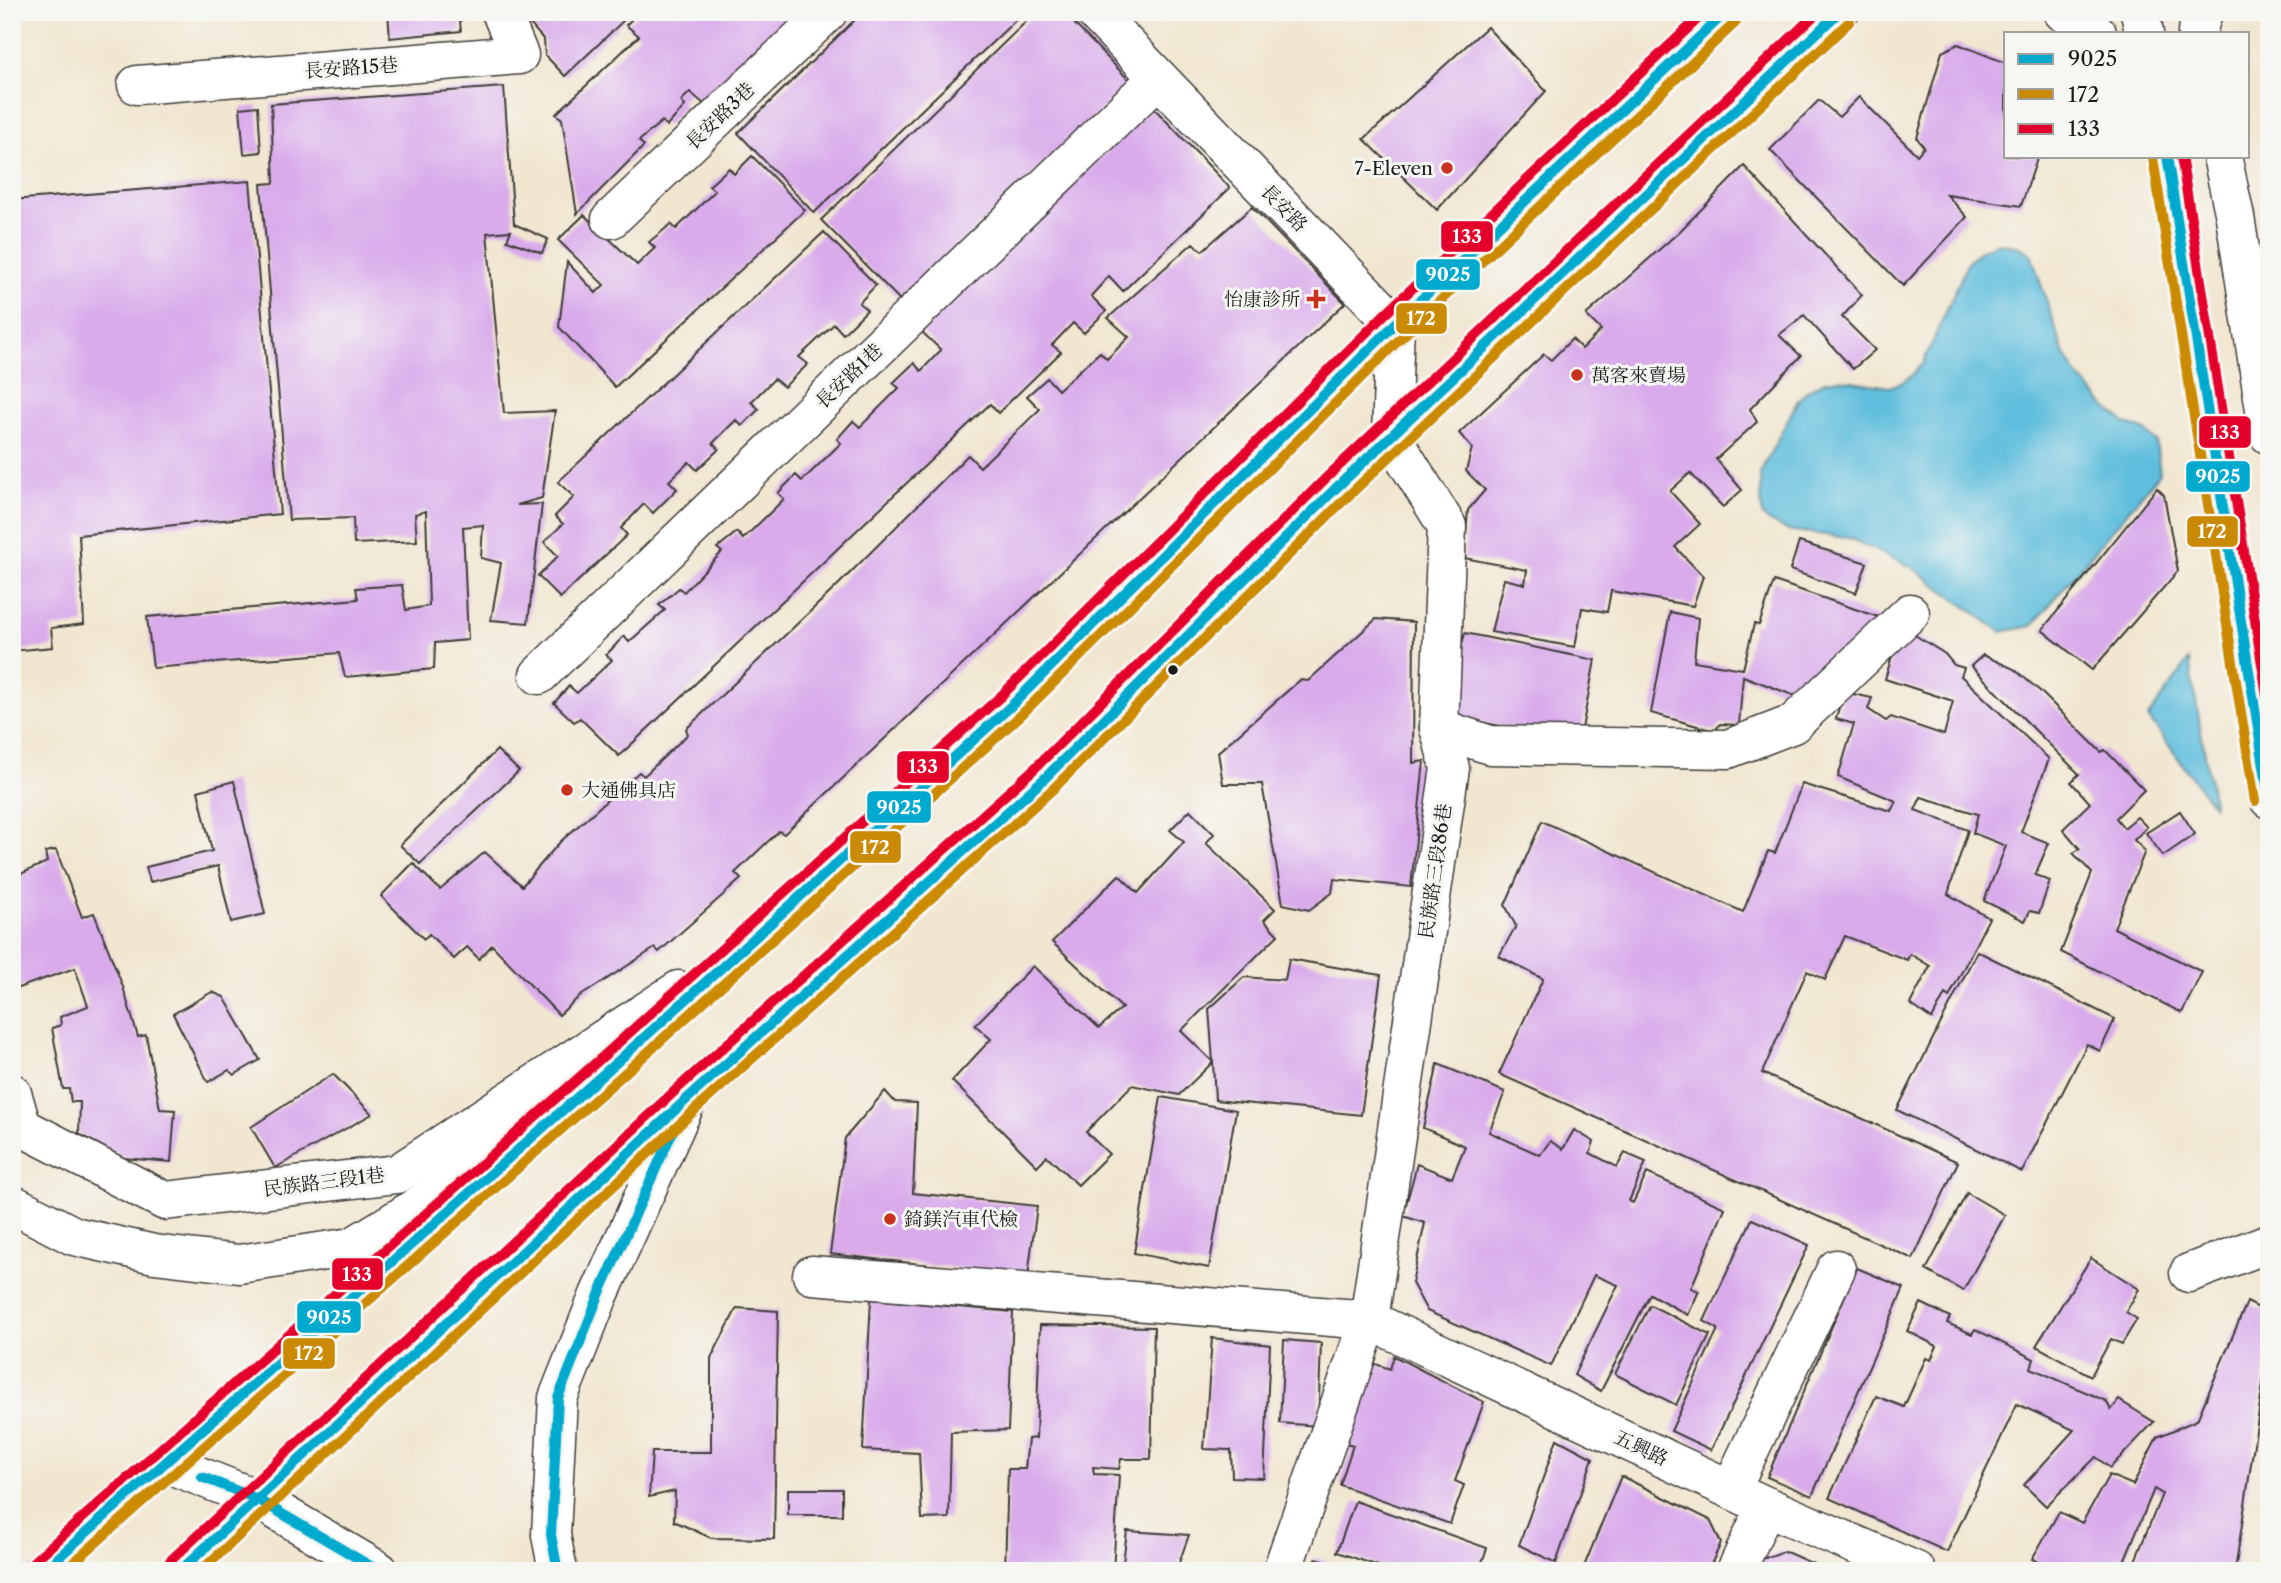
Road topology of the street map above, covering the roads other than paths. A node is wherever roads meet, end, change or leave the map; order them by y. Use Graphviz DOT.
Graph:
graph roads {
  1 [pos="501,12"];
  2 [pos="828,12"];
  3 [pos="1095,12"];
  4 [pos="1726,12"];
  5 [pos="1839,12"];
  6 [pos="2063,12"];
  7 [pos="2140,12"];
  8 [pos="2192,12"];
  9 [pos="2203,12"];
  10 [pos="2096,32"];
  11 [pos="2144,32"];
  12 [pos="2197,32"];
  13 [pos="2197,32"];
  14 [pos="1158,78"];
  15 [pos="137,85"];
  16 [pos="2167,158"];
  17 [pos="2223,158"];
  18 [pos="611,219"];
  19 [pos="2252,220"];
  20 [pos="1395,324"];
  21 [pos="2269,435"];
  22 [pos="1391,436"];
  23 [pos="1910,613"];
  24 [pos="539,675"];
  25 [pos="1439,728"];
  26 [pos="2269,799"];
  27 [pos="740,951"];
  28 [pos="617,1062"];
  29 [pos="12,1093"];
  30 [pos="688,1098"];
  31 [pos="12,1204"];
  32 [pos="2269,1243"];
  33 [pos="1836,1269"];
  34 [pos="2189,1273"];
  35 [pos="812,1275"];
  36 [pos="1369,1320"];
  37 [pos="166,1462"];
  38 [pos="1731,1489"];
  39 [pos="257,1499"];
  40 [pos="1766,1506"];
  41 [pos="43,1571"];
  42 [pos="180,1571"];
  43 [pos="379,1571"];
  44 [pos="558,1571"];
  45 [pos="1282,1571"];
  46 [pos="1736,1571"];
  47 [pos="1916,1571"];
  1 -- 15 [label="main road, 長安路15巷"];
  2 -- 18 [label="main road, 長安路3巷"];
  3 -- 14 [label="main road, 長安路"];
  4 -- 20 [label="main road"];
  5 -- 22 [label="main road"];
  6 -- 10 [label="main road"];
  7 -- 11 [label="main road"];
  8 -- 12 [label="main road"];
  9 -- 13 [label="main road"];
  14 -- 20 [label="main road, 長安路"];
  14 -- 24 [label="main road, 長安路1巷"];
  16 -- 26 [label="main road"];
  17 -- 19 [label="main road"];
  19 -- 21 [label="main road"];
  20 -- 22 [label="main road"];
  20 -- 27 [label="main road"];
  22 -- 25 [label="main road, 民族路三段86巷"];
  22 -- 30 [label="main road"];
  23 -- 25 [label="main road"];
  25 -- 36 [label="main road, 民族路三段86巷"];
  27 -- 28 [label="main road"];
  27 -- 29 [label="main road, 民族路三段1巷"];
  28 -- 31 [label="main road"];
  28 -- 37 [label="main road"];
  30 -- 39 [label="main road"];
  30 -- 44 [label="main road"];
  32 -- 34 [label="main road"];
  33 -- 38 [label="main road"];
  35 -- 36 [label="main road"];
  36 -- 38 [label="main road, 五興路"];
  36 -- 45 [label="main road, 民族路三段86巷"];
  37 -- 39 [label="main road"];
  37 -- 41 [label="main road"];
  38 -- 40 [label="main road, 五興路"];
  39 -- 42 [label="main road"];
  39 -- 43 [label="main road"];
  40 -- 46 [label="main road"];
  40 -- 47 [label="main road, 五興路"];
}
